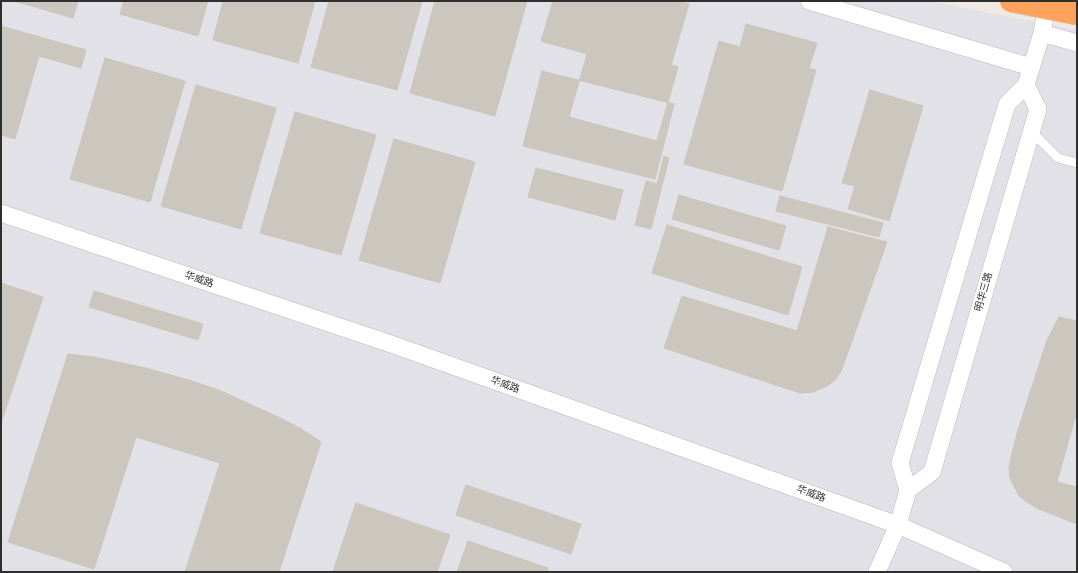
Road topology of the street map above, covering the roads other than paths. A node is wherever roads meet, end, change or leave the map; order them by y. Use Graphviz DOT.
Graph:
graph roads {
  1 [pos="809,1"];
  2 [pos="1011,1"];
  3 [pos="1048,1"];
  4 [pos="1077,14"];
  5 [pos="1042,33"];
  6 [pos="1077,43"];
  7 [pos="1032,67"];
  8 [pos="1026,86"];
  9 [pos="1031,130"];
  10 [pos="1077,164"];
  11 [pos="1,213"];
  12 [pos="908,490"];
  13 [pos="898,525"];
  14 [pos="877,572"];
  15 [pos="1004,572"];
  1 -- 7 [label="street"];
  2 -- 4 [label="highway, bridge"];
  3 -- 5 [label="street"];
  5 -- 6 [label="street"];
  5 -- 7 [label="street"];
  7 -- 8 [label="street"];
  8 -- 9 [label="street, 明华三路"];
  8 -- 12 [label="street"];
  9 -- 10 [label="lane"];
  9 -- 12 [label="street, 明华三路"];
  11 -- 13 [label="street, 华威路"];
  12 -- 13 [label="street"];
  13 -- 14 [label="street"];
  13 -- 15 [label="street, 华威路"];
}
